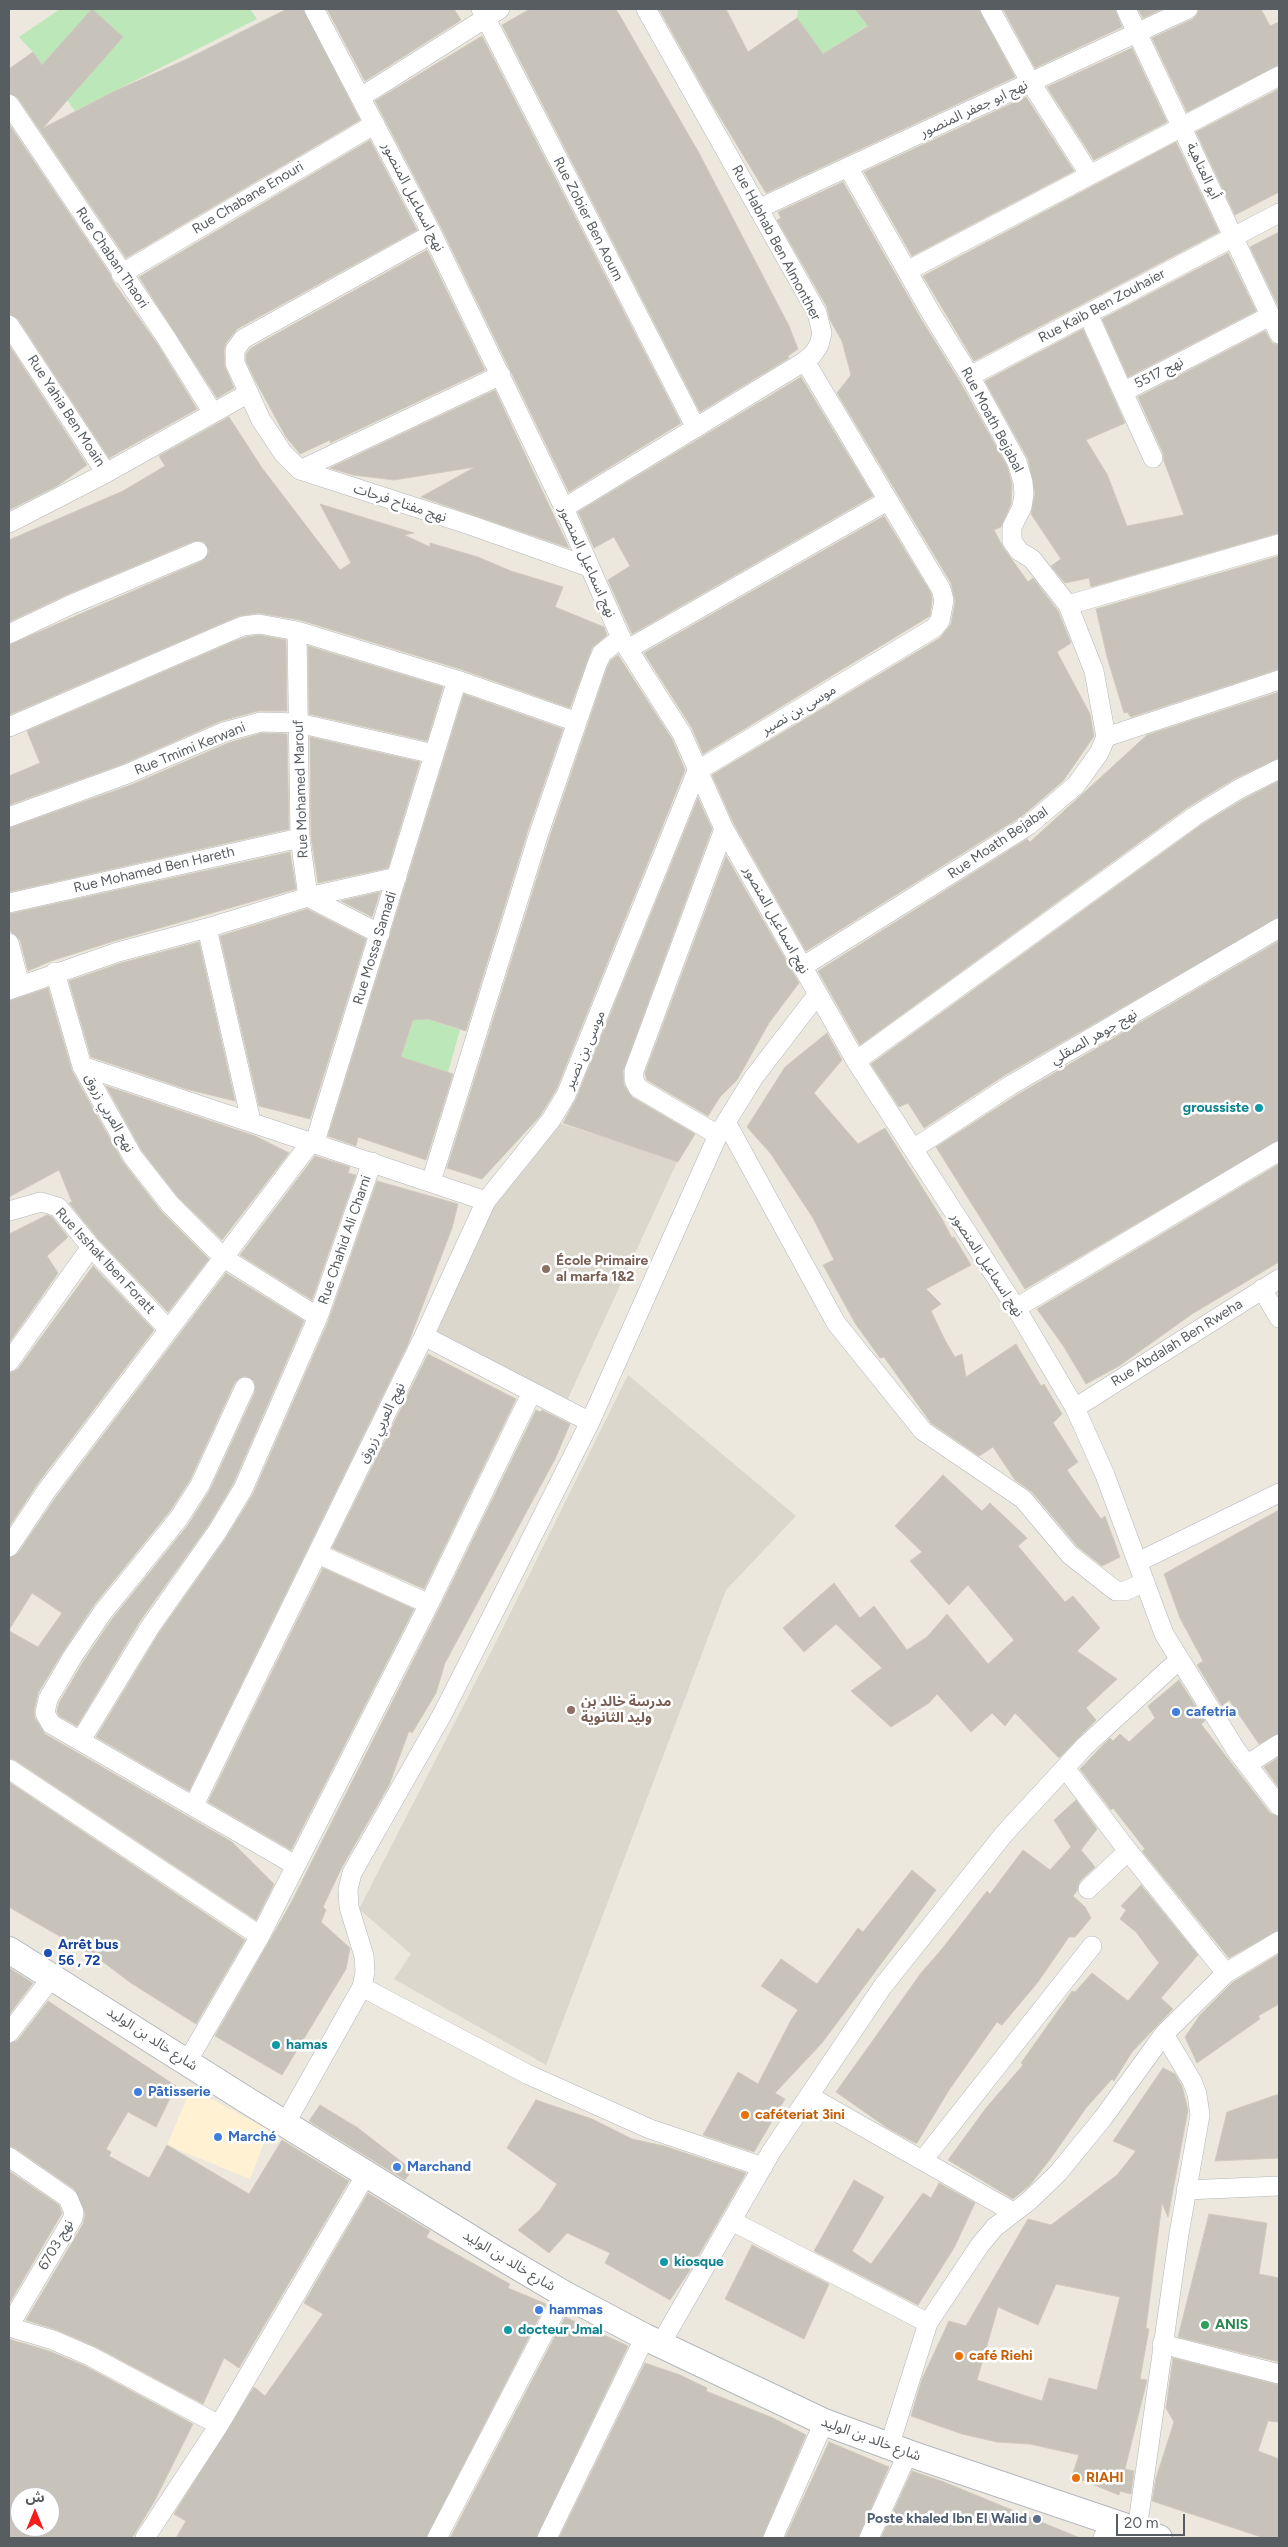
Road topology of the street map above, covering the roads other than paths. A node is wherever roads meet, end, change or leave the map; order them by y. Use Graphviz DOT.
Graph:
graph roads {
  1 [pos="314,9"];
  2 [pos="646,9"];
  3 [pos="990,9"];
  4 [pos="1126,9"];
  5 [pos="1188,9"];
  6 [pos="489,12"];
  7 [pos="1138,32"];
  8 [pos="1279,76"];
  9 [pos="1031,83"];
  10 [pos="361,97"];
  11 [pos="9,104"];
  12 [pos="375,124"];
  13 [pos="1182,127"];
  14 [pos="848,167"];
  15 [pos="1090,175"];
  16 [pos="760,208"];
  17 [pos="1279,213"];
  18 [pos="432,234"];
  19 [pos="1235,237"];
  20 [pos="907,271"];
  21 [pos="121,274"];
  22 [pos="1088,314"];
  23 [pos="1270,316"];
  24 [pos="9,325"];
  25 [pos="1279,334"];
  26 [pos="805,361"];
  27 [pos="501,375"];
  28 [pos="970,376"];
  29 [pos="1123,392"];
  30 [pos="249,393"];
  31 [pos="213,413"];
  32 [pos="696,428"];
  33 [pos="1153,458"];
  34 [pos="300,470"];
  35 [pos="106,473"];
  36 [pos="887,501"];
  37 [pos="564,508"];
  38 [pos="9,523"];
  39 [pos="1279,544"];
  40 [pos="198,551"];
  41 [pos="589,567"];
  42 [pos="1068,605"];
  43 [pos="297,631"];
  44 [pos="9,634"];
  45 [pos="624,644"];
  46 [pos="457,680"];
  47 [pos="1279,680"];
  48 [pos="577,722"];
  49 [pos="298,723"];
  50 [pos="9,727"];
  51 [pos="9,736"];
  52 [pos="1106,737"];
  53 [pos="9,740"];
  54 [pos="434,754"];
  55 [pos="1279,769"];
  56 [pos="697,772"];
  57 [pos="9,817"];
  58 [pos="724,829"];
  59 [pos="300,838"];
  60 [pos="397,877"];
  61 [pos="308,897"];
  62 [pos="9,903"];
  63 [pos="207,928"];
  64 [pos="1279,928"];
  65 [pos="380,934"];
  66 [pos="9,943"];
  67 [pos="802,966"];
  68 [pos="56,972"];
  69 [pos="14,988"];
  70 [pos="817,995"];
  71 [pos="856,1061"];
  72 [pos="82,1066"];
  73 [pos="251,1121"];
  74 [pos="722,1128"];
  75 [pos="314,1142"];
  76 [pos="912,1149"];
  77 [pos="1279,1150"];
  78 [pos="372,1162"];
  79 [pos="431,1182"];
  80 [pos="486,1201"];
  81 [pos="9,1211"];
  82 [pos="92,1247"];
  83 [pos="224,1258"];
  84 [pos="1279,1279"];
  85 [pos="1262,1290"];
  86 [pos="1016,1308"];
  87 [pos="318,1317"];
  88 [pos="1279,1318"];
  89 [pos="168,1329"];
  90 [pos="424,1336"];
  91 [pos="9,1362"];
  92 [pos="245,1387"];
  93 [pos="532,1392"];
  94 [pos="1074,1408"];
  95 [pos="590,1422"];
  96 [pos="1279,1493"];
  97 [pos="9,1547"];
  98 [pos="318,1554"];
  99 [pos="1138,1562"];
  100 [pos="1145,1582"];
  101 [pos="429,1604"];
  102 [pos="1179,1660"];
  103 [pos="80,1740"];
  104 [pos="1279,1744"];
  105 [pos="1248,1764"];
  106 [pos="1065,1768"];
  107 [pos="9,1769"];
  108 [pos="194,1805"];
  109 [pos="1279,1806"];
  110 [pos="1128,1851"];
  111 [pos="295,1865"];
  112 [pos="1088,1889"];
  113 [pos="260,1936"];
  114 [pos="1279,1941"];
  115 [pos="1092,1946"];
  116 [pos="9,1950"];
  117 [pos="1226,1973"];
  118 [pos="53,1976"];
  119 [pos="362,1987"];
  120 [pos="9,2033"];
  121 [pos="1164,2034"];
  122 [pos="187,2062"];
  123 [pos="809,2096"];
  124 [pos="285,2124"];
  125 [pos="9,2157"];
  126 [pos="923,2160"];
  127 [pos="763,2166"];
  128 [pos="367,2173"];
  129 [pos="1279,2186"];
  130 [pos="1186,2190"];
  131 [pos="1013,2212"];
  132 [pos="732,2221"];
  133 [pos="564,2294"];
  134 [pos="928,2322"];
  135 [pos="9,2326"];
  136 [pos="652,2341"];
  137 [pos="1162,2344"];
  138 [pos="1279,2374"];
  139 [pos="824,2422"];
  140 [pos="219,2425"];
  141 [pos="898,2450"];
  142 [pos="1107,2530"];
  143 [pos="1148,2534"];
  144 [pos="145,2538"];
  145 [pos="437,2538"];
  146 [pos="547,2538"];
  147 [pos="773,2538"];
  148 [pos="868,2538"];
  1 -- 10 [label="street, نهج اسماعيل المنصور"];
  2 -- 16 [label="street, Rue Habhab Ben Almonther"];
  3 -- 9 [label="street"];
  4 -- 7 [label="street, أبو العتاهية"];
  5 -- 7 [label="street, نهج ابو جعفر المنصور"];
  6 -- 10 [label="street"];
  6 -- 32 [label="street, Rue Zobier Ben Aoum"];
  7 -- 9 [label="street, نهج ابو جعفر المنصور"];
  7 -- 13 [label="street, أبو العتاهية"];
  8 -- 13 [label="street"];
  9 -- 14 [label="street, نهج ابو جعفر المنصور"];
  9 -- 15 [label="street"];
  10 -- 12 [label="street, نهج اسماعيل المنصور"];
  11 -- 21 [label="street, Rue Chaban Thaori"];
  12 -- 18 [label="street, نهج اسماعيل المنصور"];
  12 -- 21 [label="street, Rue Chabane Enouri"];
  13 -- 15 [label="street"];
  13 -- 19 [label="street, أبو العتاهية"];
  14 -- 16 [label="street, نهج ابو جعفر المنصور"];
  14 -- 20 [label="street, Rue Moath Bejabal"];
  15 -- 20 [label="street"];
  16 -- 26 [label="street, Rue Habhab Ben Almonther"];
  17 -- 19 [label="street, Rue Kaib Ben Zouhaier"];
  18 -- 27 [label="street, نهج اسماعيل المنصور"];
  18 -- 30 [label="street"];
  19 -- 22 [label="street, Rue Kaib Ben Zouhaier"];
  19 -- 23 [label="street, أبو العتاهية"];
  20 -- 28 [label="street, Rue Moath Bejabal"];
  21 -- 31 [label="street, Rue Chaban Thaori"];
  22 -- 28 [label="street, Rue Kaib Ben Zouhaier"];
  22 -- 29 [label="street, نهج 5517"];
  23 -- 25 [label="street, أبو العتاهية"];
  23 -- 29 [label="street, نهج 5517"];
  24 -- 35 [label="street, Rue Yahia Ben Moain"];
  26 -- 32 [label="street, Rue Habhab Ben Almonther"];
  26 -- 36 [label="street"];
  27 -- 34 [label="street"];
  27 -- 37 [label="street, نهج اسماعيل المنصور"];
  28 -- 42 [label="street, Rue Moath Bejabal"];
  29 -- 33 [label="street"];
  30 -- 31 [label="street"];
  30 -- 34 [label="street"];
  31 -- 35 [label="street"];
  32 -- 37 [label="street, Rue Habhab Ben Almonther"];
  34 -- 41 [label="street, نهج مفتاح فرحات"];
  35 -- 38 [label="street"];
  36 -- 45 [label="street"];
  36 -- 56 [label="street, موسى بن نصير"];
  37 -- 41 [label="street, نهج اسماعيل المنصور"];
  39 -- 42 [label="street"];
  40 -- 44 [label="street"];
  41 -- 45 [label="street, نهج اسماعيل المنصور"];
  42 -- 52 [label="street, Rue Moath Bejabal"];
  43 -- 46 [label="street"];
  43 -- 49 [label="street, Rue Mohamed Marouf"];
  43 -- 50 [label="street"];
  45 -- 48 [label="street"];
  45 -- 56 [label="street, نهج اسماعيل المنصور"];
  46 -- 48 [label="street"];
  46 -- 54 [label="street"];
  47 -- 52 [label="street"];
  48 -- 79 [label="street"];
  49 -- 54 [label="street, Rue Tmimi Kerwani"];
  49 -- 57 [label="street, Rue Tmimi Kerwani"];
  49 -- 59 [label="street, Rue Mohamed Marouf"];
  51 -- 53 [label="street"];
  52 -- 67 [label="street, Rue Moath Bejabal"];
  54 -- 60 [label="street"];
  55 -- 71 [label="street"];
  56 -- 58 [label="street, نهج اسماعيل المنصور"];
  56 -- 80 [label="street, موسى بن نصير"];
  58 -- 67 [label="street, نهج اسماعيل المنصور"];
  58 -- 74 [label="street"];
  59 -- 61 [label="street, Rue Mohamed Marouf"];
  59 -- 62 [label="street, Rue Mohamed Ben Hareth"];
  60 -- 61 [label="street, Rue Mossa Samadi"];
  60 -- 65 [label="street, Rue Mossa Samadi"];
  61 -- 63 [label="street, Rue Mossa Samadi"];
  61 -- 65 [label="street"];
  63 -- 68 [label="street, Rue Mossa Samadi"];
  63 -- 73 [label="street"];
  64 -- 76 [label="street, نهج جوهر الصقلي"];
  65 -- 75 [label="street, Rue Mossa Samadi"];
  66 -- 69 [label="street"];
  67 -- 70 [label="street, نهج اسماعيل المنصور"];
  68 -- 69 [label="street, Rue Mossa Samadi"];
  68 -- 72 [label="street, نهج العربي زروق"];
  70 -- 71 [label="street, نهج اسماعيل المنصور"];
  70 -- 74 [label="street"];
  71 -- 76 [label="street, نهج اسماعيل المنصور"];
  72 -- 73 [label="street"];
  72 -- 83 [label="street, نهج العربي زروق"];
  73 -- 75 [label="street"];
  74 -- 95 [label="street"];
  74 -- 100 [label="street"];
  75 -- 78 [label="street"];
  75 -- 83 [label="street"];
  76 -- 86 [label="street, نهج اسماعيل المنصور"];
  77 -- 86 [label="street"];
  78 -- 79 [label="street"];
  78 -- 87 [label="street, Rue Chahid Ali Charni"];
  79 -- 80 [label="street"];
  80 -- 90 [label="street, نهج العربي زروق"];
  81 -- 82 [label="street, Rue Isshak Iben Foratt"];
  82 -- 89 [label="street, Rue Isshak Iben Foratt"];
  82 -- 91 [label="street"];
  83 -- 87 [label="street, نهج العربي زروق"];
  83 -- 89 [label="street"];
  84 -- 85 [label="street, Rue Abdalah Ben Rweha"];
  85 -- 88 [label="street"];
  85 -- 94 [label="street, Rue Abdalah Ben Rweha"];
  86 -- 94 [label="street, نهج اسماعيل المنصور"];
  87 -- 103 [label="street, Rue Chahid Ali Charni"];
  89 -- 97 [label="street"];
  90 -- 93 [label="street"];
  90 -- 98 [label="street, نهج العربي زروق"];
  92 -- 103 [label="street"];
  93 -- 95 [label="street"];
  93 -- 101 [label="street"];
  94 -- 99 [label="street, نهج اسماعيل المنصور"];
  95 -- 119 [label="street"];
  96 -- 99 [label="street"];
  98 -- 101 [label="street"];
  98 -- 108 [label="street, نهج العربي زروق"];
  99 -- 100 [label="street, نهج اسماعيل المنصور"];
  100 -- 102 [label="street, نهج اسماعيل المنصور"];
  101 -- 111 [label="street"];
  102 -- 105 [label="street, نهج اسماعيل المنصور"];
  102 -- 106 [label="street"];
  103 -- 108 [label="street"];
  104 -- 105 [label="street"];
  105 -- 109 [label="street, نهج اسماعيل المنصور"];
  106 -- 110 [label="street"];
  106 -- 123 [label="street"];
  107 -- 113 [label="street"];
  108 -- 111 [label="street"];
  110 -- 112 [label="street"];
  110 -- 117 [label="street"];
  111 -- 113 [label="street"];
  113 -- 122 [label="street"];
  114 -- 117 [label="street"];
  115 -- 126 [label="street"];
  116 -- 118 [label="street, شارع خالد بن الوليد"];
  117 -- 121 [label="street"];
  118 -- 120 [label="street"];
  118 -- 122 [label="street, شارع خالد بن الوليد"];
  119 -- 124 [label="street"];
  119 -- 127 [label="street"];
  121 -- 130 [label="street"];
  121 -- 131 [label="street"];
  122 -- 124 [label="street, شارع خالد بن الوليد"];
  123 -- 126 [label="street"];
  123 -- 127 [label="street"];
  124 -- 128 [label="street, شارع خالد بن الوليد"];
  125 -- 135 [label="street, نهج 6703"];
  126 -- 131 [label="street"];
  127 -- 132 [label="street"];
  128 -- 133 [label="street, شارع خالد بن الوليد"];
  128 -- 140 [label="street"];
  129 -- 130 [label="street"];
  130 -- 137 [label="street"];
  131 -- 134 [label="street"];
  132 -- 134 [label="street"];
  132 -- 136 [label="street"];
  133 -- 136 [label="street, شارع خالد بن الوليد"];
  133 -- 145 [label="street"];
  134 -- 141 [label="street"];
  135 -- 140 [label="street"];
  136 -- 139 [label="street, شارع خالد بن الوليد"];
  136 -- 146 [label="street"];
  137 -- 138 [label="street"];
  137 -- 143 [label="street"];
  139 -- 141 [label="street, شارع خالد بن الوليد"];
  139 -- 147 [label="street"];
  140 -- 144 [label="street"];
  141 -- 142 [label="street, شارع خالد بن الوليد"];
  141 -- 148 [label="street"];
  142 -- 143 [label="street, شارع خالد بن الوليد"];
}
